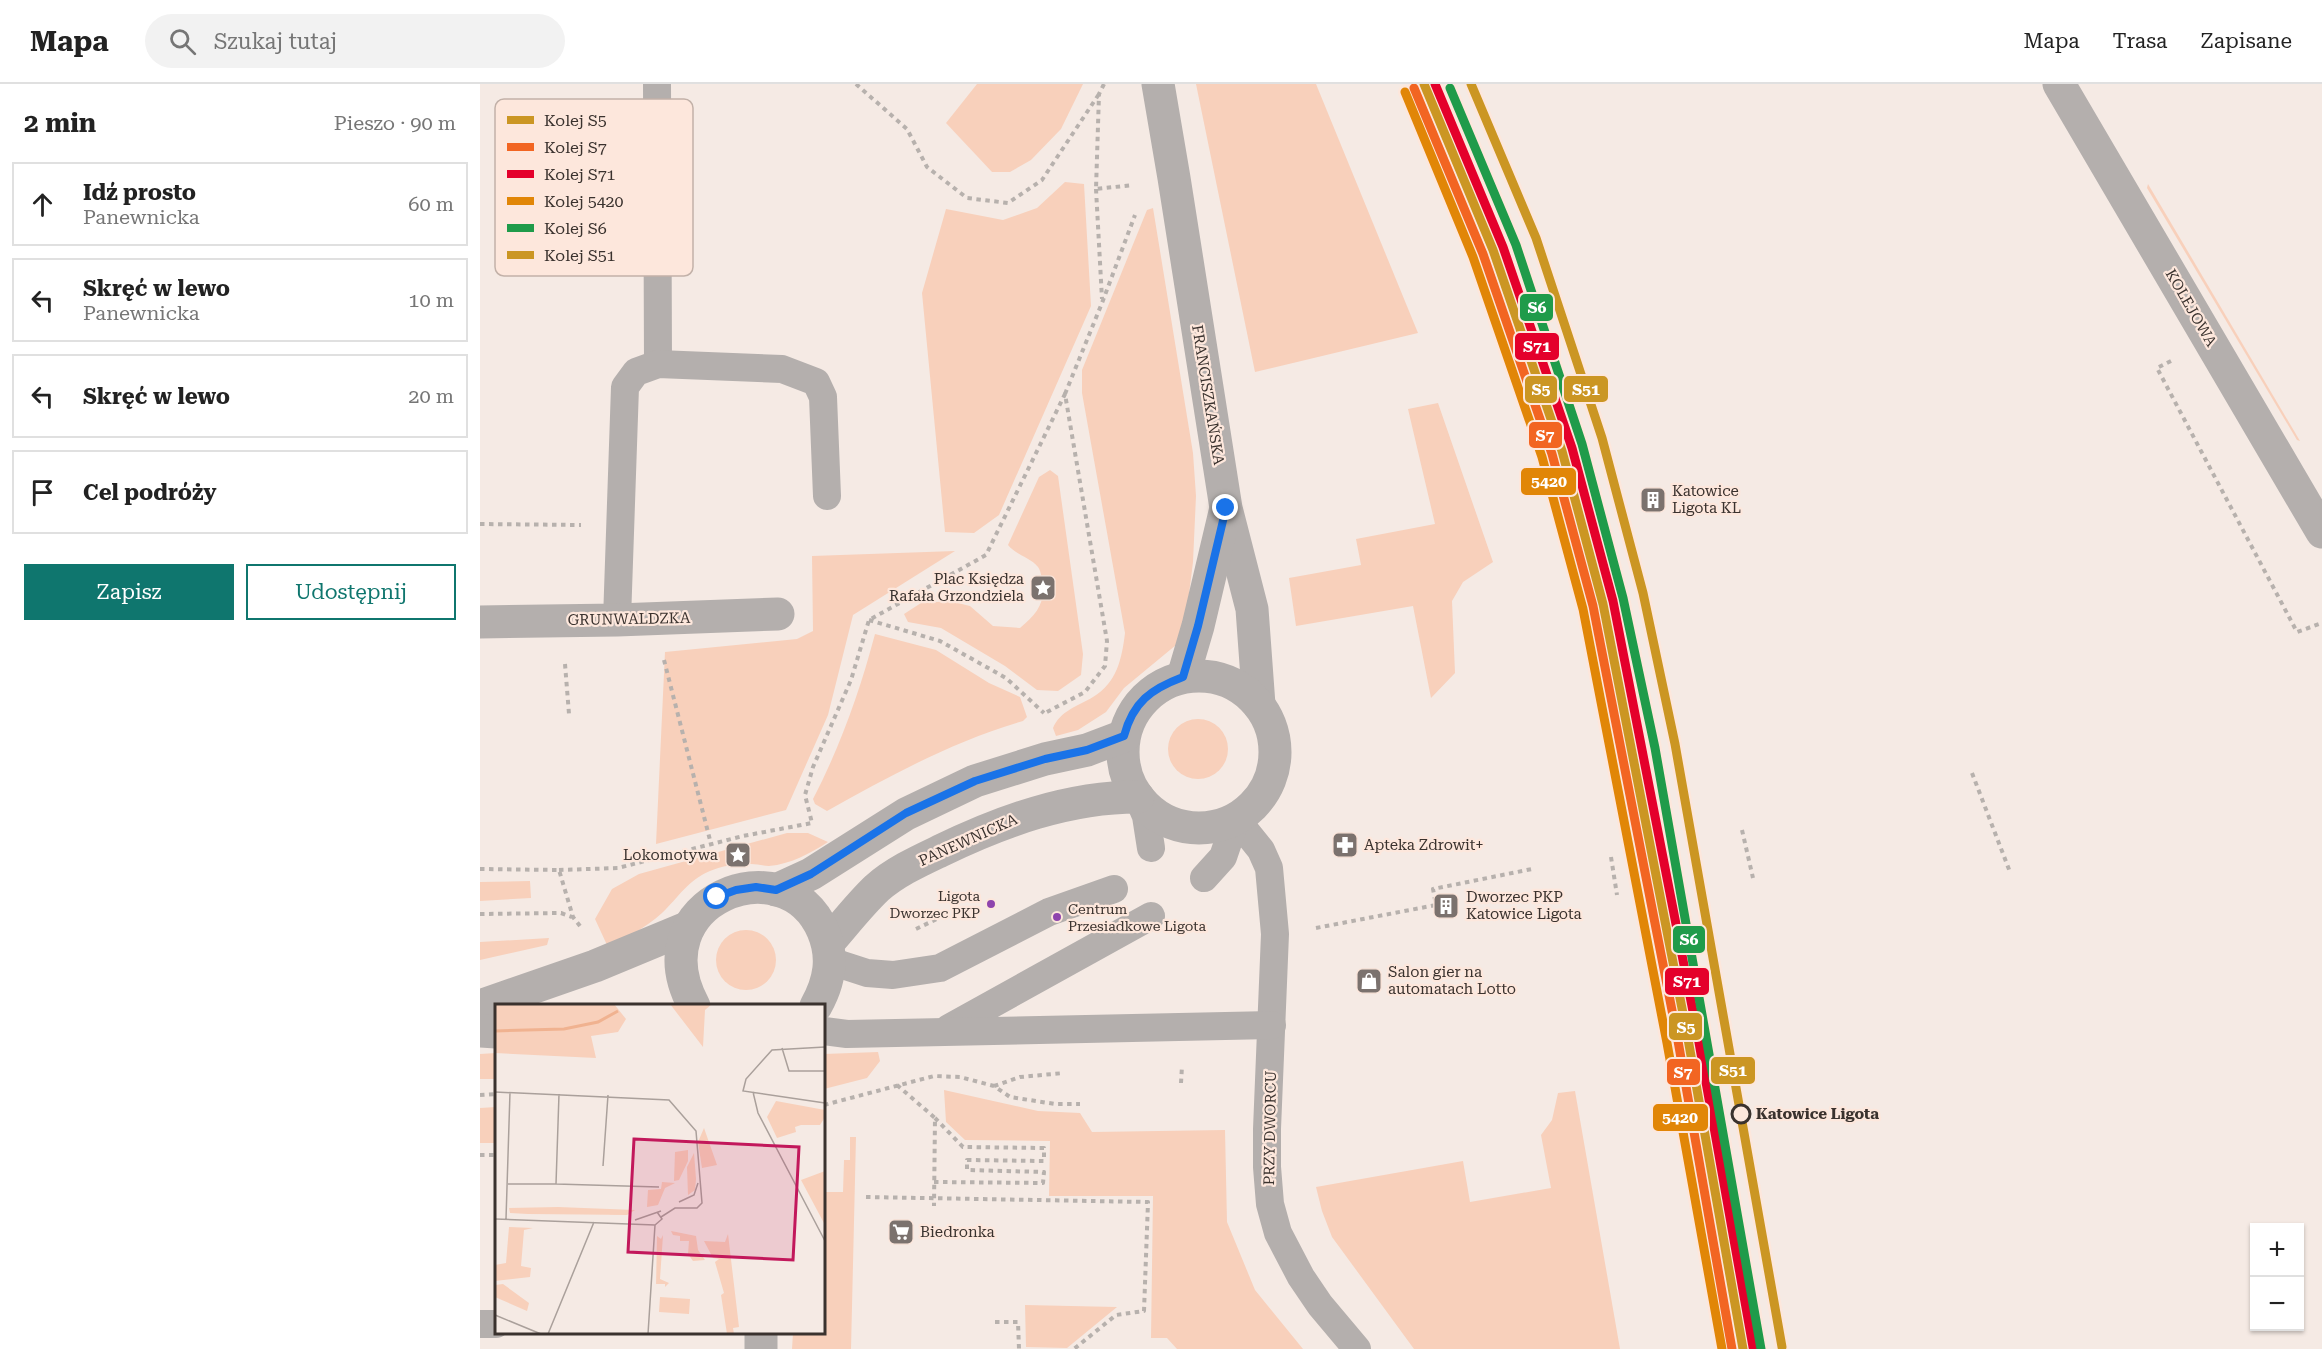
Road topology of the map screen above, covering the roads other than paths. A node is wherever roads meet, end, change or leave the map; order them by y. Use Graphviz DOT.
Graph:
graph roads {
  1 [pos="657,84"];
  2 [pos="1158,84"];
  3 [pos="2059,84"];
  4 [pos="657,99"];
  5 [pos="658,276"];
  6 [pos="658,364"];
  7 [pos="827,496"];
  8 [pos="1226,508"];
  9 [pos="2322,532"];
  10 [pos="778,614"];
  11 [pos="617,620"];
  12 [pos="480,622"];
  13 [pos="1183,677"];
  14 [pos="1259,705"];
  15 [pos="1124,736"];
  16 [pos="1138,797"];
  17 [pos="1236,819"];
  18 [pos="1151,848"];
  19 [pos="1204,878"];
  20 [pos="1114,889"];
  21 [pos="776,890"];
  22 [pos="1151,916"];
  23 [pos="689,927"];
  24 [pos="829,952"];
  25 [pos="692,1004"];
  26 [pos="817,1004"];
  27 [pos="480,1006"];
  28 [pos="1272,1025"];
  29 [pos="480,1031"];
  30 [pos="825,1031"];
  31 [pos="945,1031"];
  32 [pos="495,1032"];
  33 [pos="760,1334"];
  34 [pos="761,1349"];
  35 [pos="1357,1349"];
  1 -- 4 [label="lane"];
  2 -- 8 [label="street, FRANCISZKAŃSKA"];
  3 -- 9 [label="street, KOLEJOWA"];
  5 -- 6 [label="lane"];
  6 -- 7 [label="lane"];
  6 -- 11 [label="lane"];
  8 -- 13 [label="street"];
  8 -- 14 [label="street, FRANCISZKAŃSKA"];
  10 -- 11 [label="street, GRUNWALDZKA"];
  11 -- 12 [label="street, GRUNWALDZKA"];
  13 -- 14 [label="street"];
  13 -- 15 [label="street"];
  14 -- 17 [label="street"];
  15 -- 16 [label="street"];
  15 -- 21 [label="street"];
  16 -- 17 [label="street"];
  16 -- 18 [label="lane"];
  16 -- 24 [label="street, PANEWNICKA"];
  17 -- 19 [label="lane"];
  17 -- 28 [label="lane, PRZY DWORCU"];
  20 -- 24 [label="lane"];
  21 -- 23 [label="street"];
  21 -- 24 [label="street"];
  22 -- 31 [label="lane"];
  23 -- 25 [label="street"];
  23 -- 27 [label="street"];
  24 -- 26 [label="street"];
  28 -- 31 [label="lane"];
  28 -- 35 [label="lane, PRZY DWORCU"];
  29 -- 32 [label="street"];
  30 -- 31 [label="lane"];
  33 -- 34 [label="street"];
}
